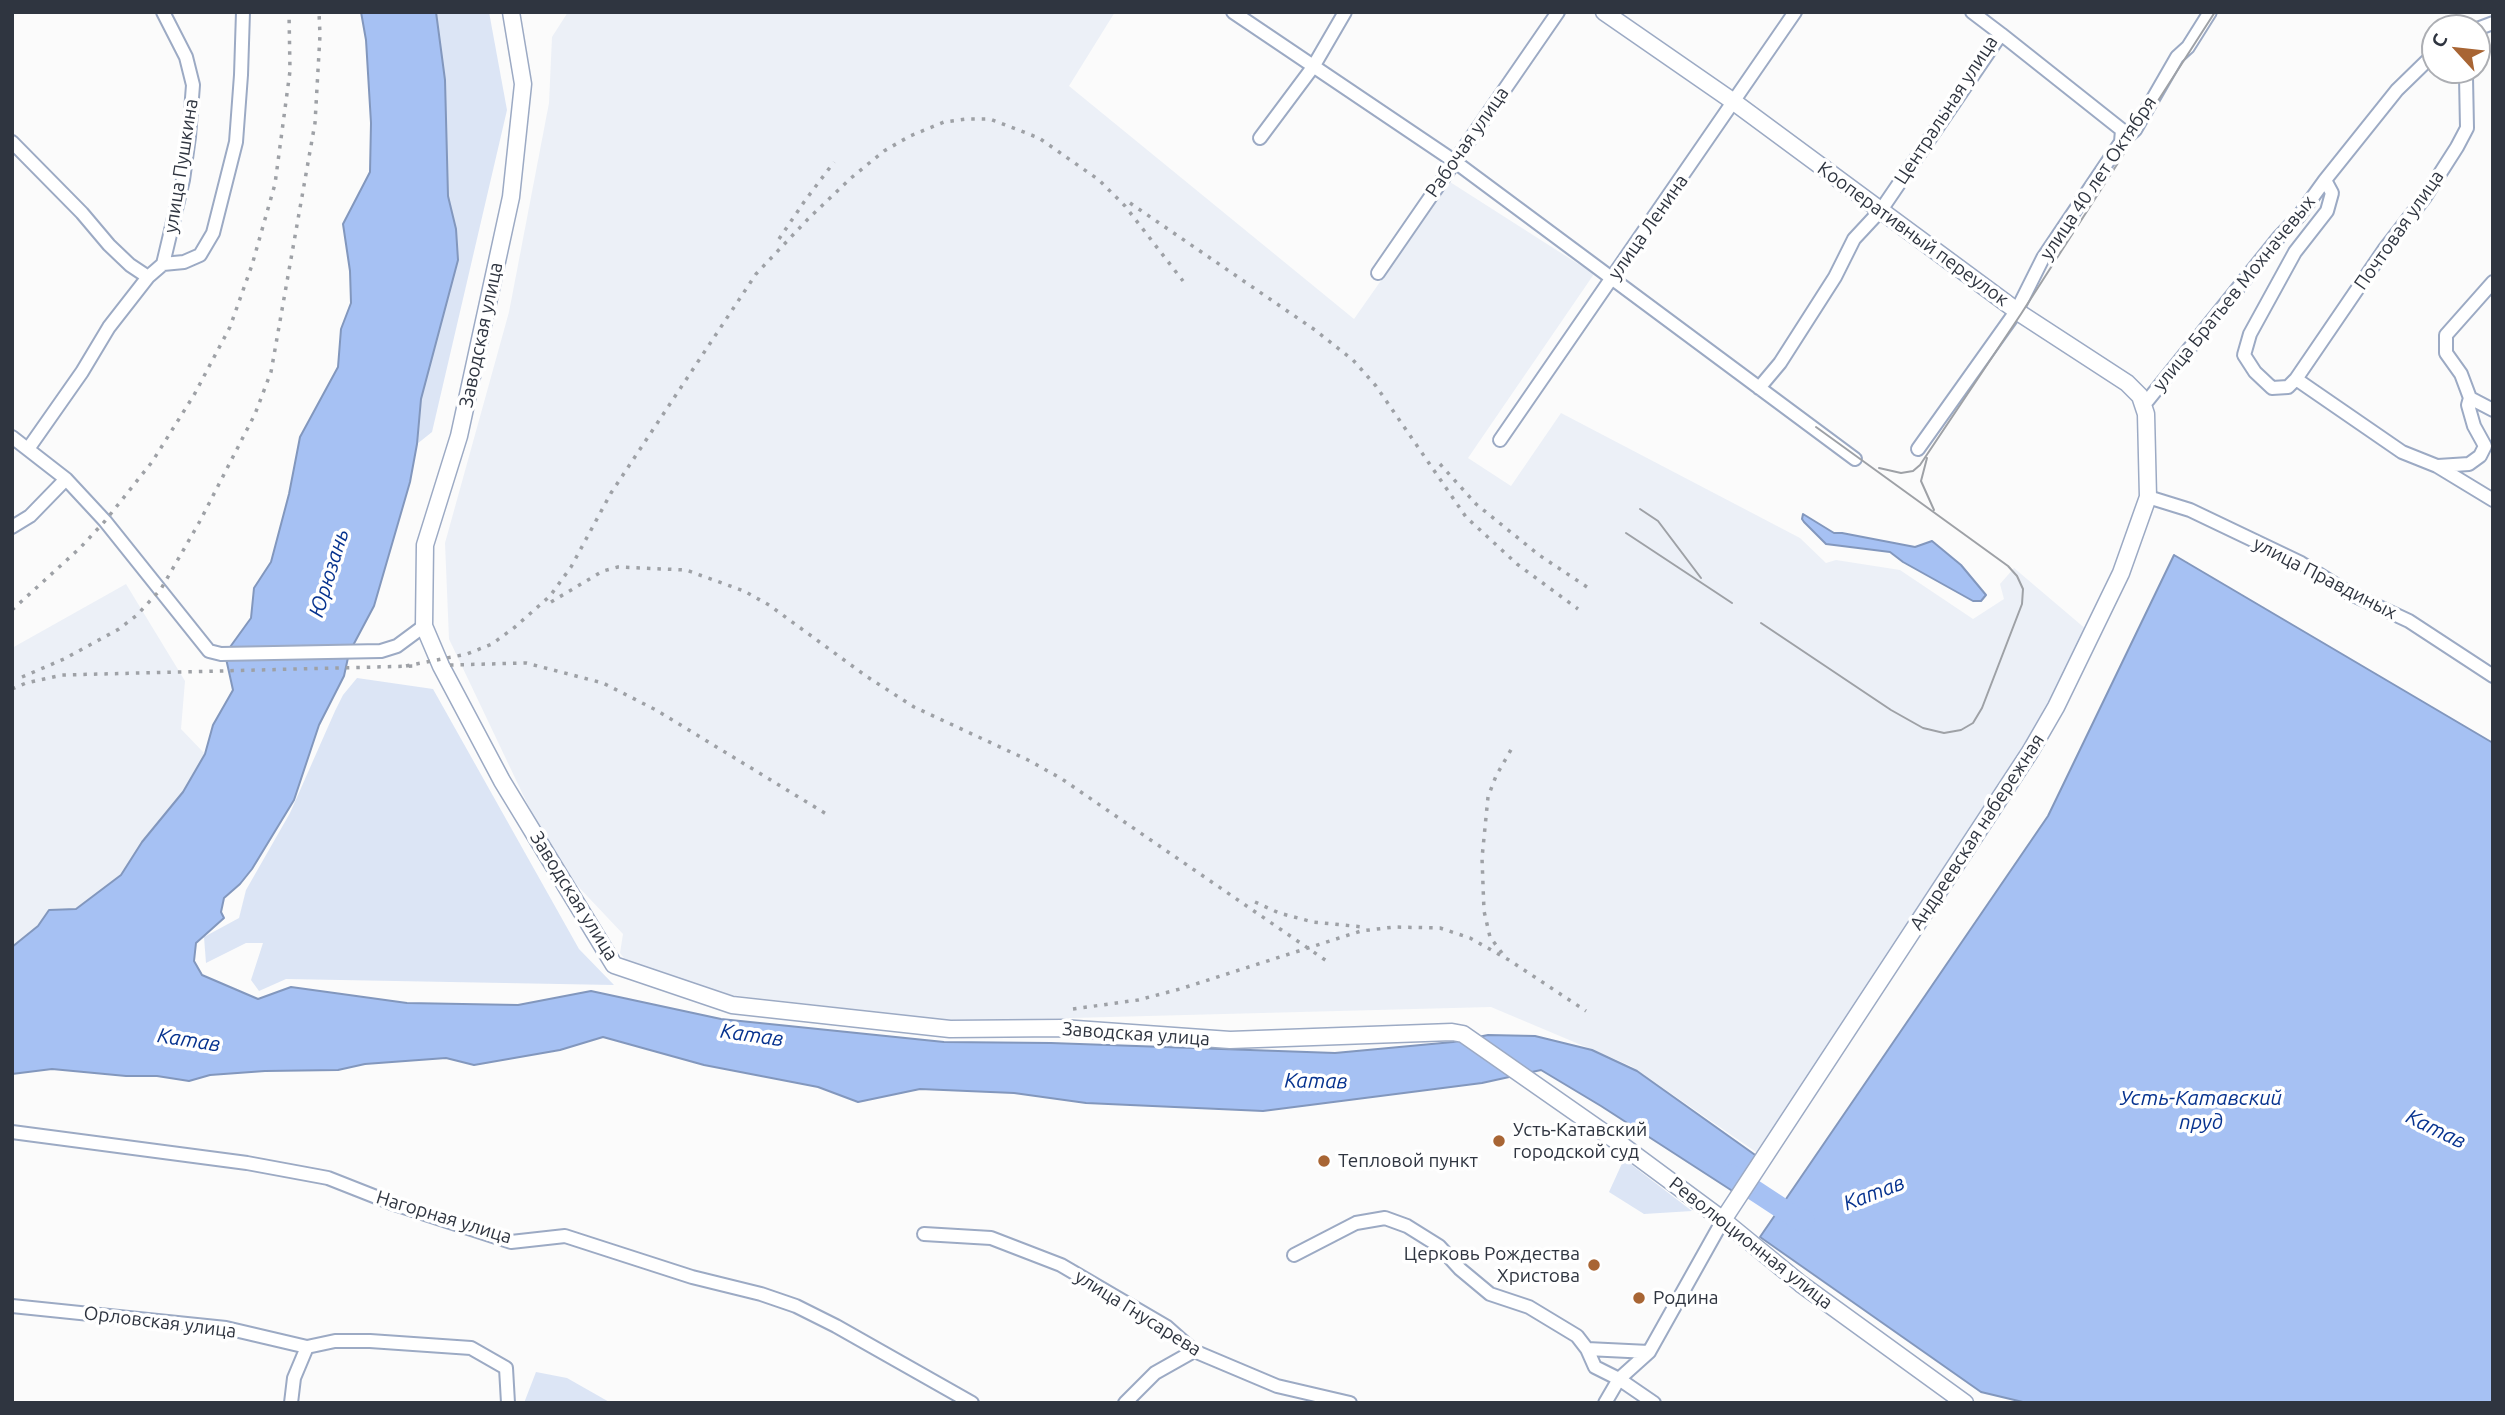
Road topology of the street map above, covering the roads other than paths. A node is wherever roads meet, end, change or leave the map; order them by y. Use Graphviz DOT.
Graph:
graph roads {
  1 [pos="163,12"];
  2 [pos="243,12"];
  3 [pos="511,12"];
  4 [pos="1233,12"];
  5 [pos="1345,12"];
  6 [pos="1558,12"];
  7 [pos="1604,12"];
  8 [pos="1795,12"];
  9 [pos="1972,12"];
  10 [pos="2210,12"];
  11 [pos="2001,34"];
  12 [pos="1313,67"];
  13 [pos="2421,67"];
  14 [pos="2466,84"];
  15 [pos="1734,103"];
  16 [pos="1259,138"];
  17 [pos="12,142"];
  18 [pos="2121,142"];
  19 [pos="1454,161"];
  20 [pos="2325,180"];
  21 [pos="1881,210"];
  22 [pos="163,264"];
  23 [pos="1378,273"];
  24 [pos="148,278"];
  25 [pos="1611,280"];
  26 [pos="2493,282"];
  27 [pos="2017,310"];
  28 [pos="2296,379"];
  29 [pos="1759,388"];
  30 [pos="2470,398"];
  31 [pos="2142,403"];
  32 [pos="2493,410"];
  33 [pos="12,437"];
  34 [pos="1500,440"];
  35 [pos="28,449"];
  36 [pos="1918,449"];
  37 [pos="1855,459"];
  38 [pos="2437,466"];
  39 [pos="66,480"];
  40 [pos="2148,497"];
  41 [pos="2493,500"];
  42 [pos="12,527"];
  43 [pos="424,626"];
  44 [pos="2493,676"];
  45 [pos="1463,1034"];
  46 [pos="12,1132"];
  47 [pos="1723,1220"];
  48 [pos="924,1234"];
  49 [pos="1294,1255"];
  50 [pos="12,1306"];
  51 [pos="307,1347"];
  52 [pos="1587,1349"];
  53 [pos="1194,1351"];
  54 [pos="1649,1352"];
  55 [pos="1619,1380"];
  56 [pos="291,1403"];
  57 [pos="508,1403"];
  58 [pos="972,1403"];
  59 [pos="1125,1403"];
  60 [pos="1350,1403"];
  61 [pos="1605,1403"];
  62 [pos="1654,1403"];
  63 [pos="1965,1403"];
  1 -- 22 [label="street, улица Пушкина"];
  2 -- 22 [label="street"];
  3 -- 43 [label="street, Заводская улица"];
  4 -- 12 [label="street"];
  5 -- 12 [label="street"];
  6 -- 19 [label="street, Рабочая улица"];
  7 -- 15 [label="street, Кооперативный переулок"];
  8 -- 15 [label="street, улица Ленина"];
  9 -- 11 [label="street, Центральная улица"];
  10 -- 18 [label="street, улица 40 лет Октября"];
  11 -- 18 [label="street"];
  11 -- 21 [label="street, Центральная улица"];
  12 -- 16 [label="street"];
  12 -- 19 [label="street"];
  13 -- 20 [label="street, улица Братьев Мохначевых"];
  14 -- 28 [label="street, Почтовая улица"];
  15 -- 21 [label="street, Кооперативный переулок"];
  15 -- 25 [label="street, улица Ленина"];
  17 -- 24 [label="street"];
  18 -- 27 [label="street, улица 40 лет Октября"];
  19 -- 23 [label="street, Рабочая улица"];
  19 -- 25 [label="street"];
  20 -- 28 [label="street"];
  20 -- 31 [label="street, улица Братьев Мохначевых"];
  21 -- 27 [label="street, Кооперативный переулок"];
  21 -- 29 [label="street, Центральная улица"];
  22 -- 24 [label="street"];
  24 -- 35 [label="street"];
  25 -- 29 [label="street"];
  25 -- 34 [label="street, улица Ленина"];
  26 -- 30 [label="street"];
  27 -- 31 [label="street, Кооперативный переулок"];
  27 -- 36 [label="street, улица 40 лет Октября"];
  28 -- 38 [label="street"];
  29 -- 37 [label="street"];
  30 -- 32 [label="street"];
  30 -- 38 [label="street"];
  31 -- 40 [label="street"];
  33 -- 35 [label="street"];
  35 -- 39 [label="street"];
  38 -- 41 [label="street"];
  39 -- 42 [label="street"];
  39 -- 43 [label="street"];
  40 -- 44 [label="street, улица Правдиных"];
  40 -- 47 [label="street, Андреевская набережная"];
  43 -- 45 [label="street, Заводская улица"];
  45 -- 47 [label="street, Революционная улица"];
  46 -- 58 [label="street, Нагорная улица"];
  47 -- 54 [label="street"];
  47 -- 63 [label="street, Революционная улица"];
  48 -- 53 [label="street, улица Гнусарева"];
  49 -- 52 [label="street"];
  50 -- 51 [label="street, Орловская улица"];
  51 -- 56 [label="street"];
  51 -- 57 [label="street"];
  52 -- 54 [label="street"];
  52 -- 55 [label="street"];
  53 -- 59 [label="street"];
  53 -- 60 [label="street, улица Гнусарева"];
  54 -- 55 [label="street"];
  55 -- 61 [label="street"];
  55 -- 62 [label="street"];
}
